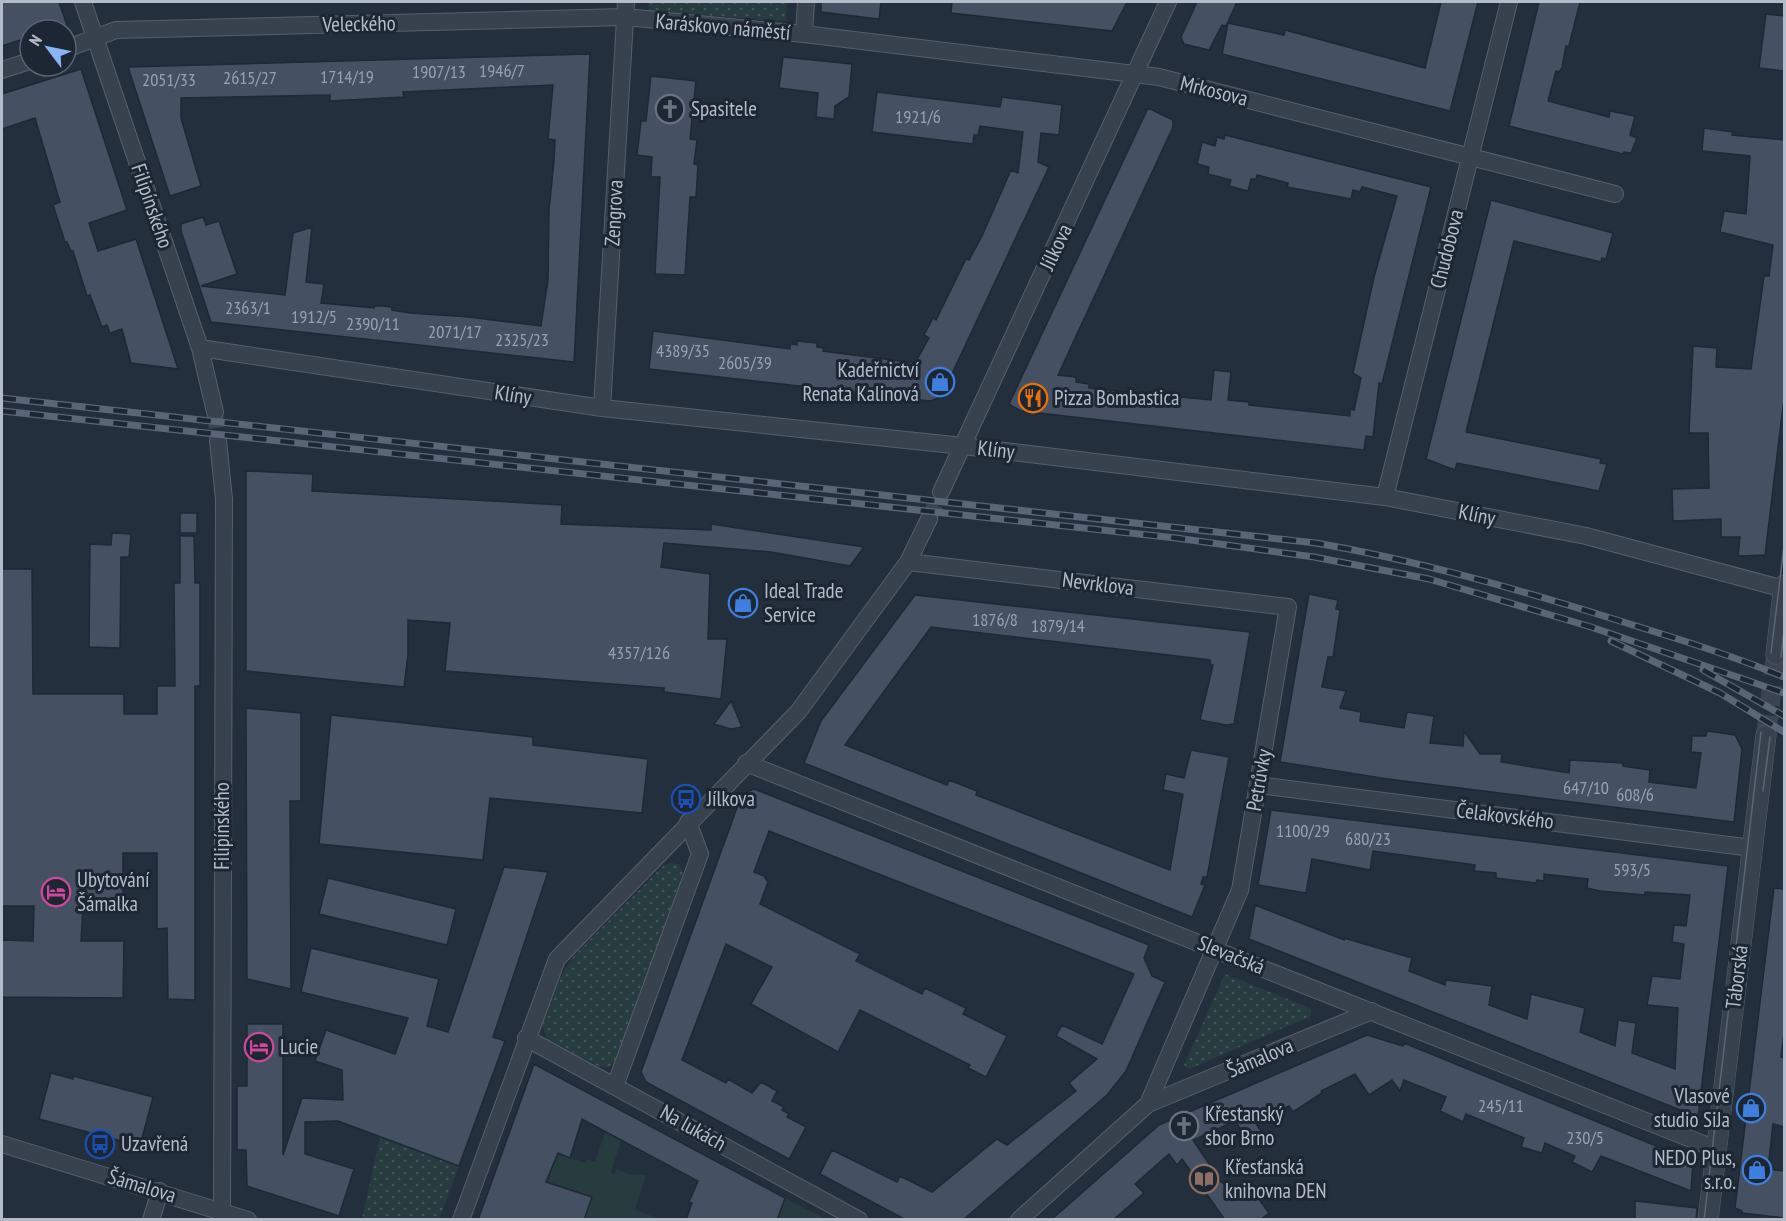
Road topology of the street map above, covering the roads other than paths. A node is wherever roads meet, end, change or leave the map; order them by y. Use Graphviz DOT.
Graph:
graph roads {
  1 [pos="83,2"];
  2 [pos="806,2"];
  3 [pos="1168,2"];
  4 [pos="1509,2"];
  5 [pos="626,9"];
  6 [pos="804,34"];
  7 [pos="95,39"];
  8 [pos="78,45"];
  9 [pos="18,65"];
  10 [pos="2,70"];
  11 [pos="1137,73"];
  12 [pos="1471,156"];
  13 [pos="1615,195"];
  14 [pos="200,348"];
  15 [pos="602,408"];
  16 [pos="214,412"];
  17 [pos="218,441"];
  18 [pos="963,446"];
  19 [pos="941,492"];
  20 [pos="1385,496"];
  21 [pos="929,519"];
  22 [pos="908,562"];
  23 [pos="1784,587"];
  24 [pos="1288,607"];
  25 [pos="1776,654"];
  26 [pos="1766,735"];
  27 [pos="746,763"];
  28 [pos="1258,785"];
  29 [pos="688,822"];
  30 [pos="1752,848"];
  31 [pos="1216,948"];
  32 [pos="1372,1011"];
  33 [pos="526,1038"];
  34 [pos="615,1086"];
  35 [pos="1148,1104"];
  36 [pos="2,1144"];
  37 [pos="1716,1149"];
  38 [pos="160,1191"];
  39 [pos="222,1211"];
  40 [pos="151,1220"];
  41 [pos="248,1220"];
  42 [pos="461,1220"];
  43 [pos="859,1220"];
  44 [pos="1019,1220"];
  45 [pos="1708,1220"];
  1 -- 7 [label="street, Filipínského"];
  2 -- 6 [label="street, Karáskovo náměstí"];
  3 -- 11 [label="street, Jílkova"];
  4 -- 12 [label="street, Chudobova"];
  5 -- 6 [label="street, Karáskovo náměstí"];
  5 -- 7 [label="street, Veleckého"];
  5 -- 15 [label="street, Zengrova"];
  6 -- 11 [label="street, Mrkosova"];
  7 -- 8 [label="street, Veleckého"];
  7 -- 14 [label="street, Filipínského"];
  9 -- 10 [label="street"];
  11 -- 12 [label="street, Mrkosova"];
  11 -- 18 [label="street, Jílkova"];
  12 -- 13 [label="street, Mrkosova"];
  12 -- 20 [label="street, Chudobova"];
  14 -- 15 [label="street, Klíny"];
  14 -- 16 [label="street, Filipínského"];
  15 -- 18 [label="street, Klíny"];
  17 -- 39 [label="street, Filipínského"];
  18 -- 19 [label="street, Jílkova"];
  18 -- 20 [label="street, Klíny"];
  20 -- 23 [label="street, Klíny"];
  21 -- 22 [label="street"];
  22 -- 24 [label="street, Nevrklova"];
  22 -- 27 [label="street"];
  23 -- 25 [label="street"];
  24 -- 28 [label="street, Petrůvky"];
  26 -- 30 [label="street, Táborská"];
  27 -- 29 [label="street"];
  27 -- 31 [label="street, Slevačská"];
  28 -- 30 [label="street, Čelakovského"];
  28 -- 31 [label="street, Petrůvky"];
  29 -- 33 [label="street"];
  29 -- 34 [label="street"];
  30 -- 37 [label="street, Táborská"];
  31 -- 32 [label="street, Slevačská"];
  31 -- 35 [label="street, Šámalova"];
  32 -- 35 [label="street, Šámalova"];
  32 -- 37 [label="street, Slevačská"];
  33 -- 34 [label="street, Na lukách"];
  33 -- 42 [label="street"];
  34 -- 43 [label="street, Na lukách"];
  35 -- 44 [label="street, Šámalova"];
  36 -- 38 [label="street, Šámalova"];
  37 -- 45 [label="street, Táborská"];
  38 -- 39 [label="street, Šámalova"];
  38 -- 40 [label="street"];
  39 -- 41 [label="street, Šámalova"];
}
